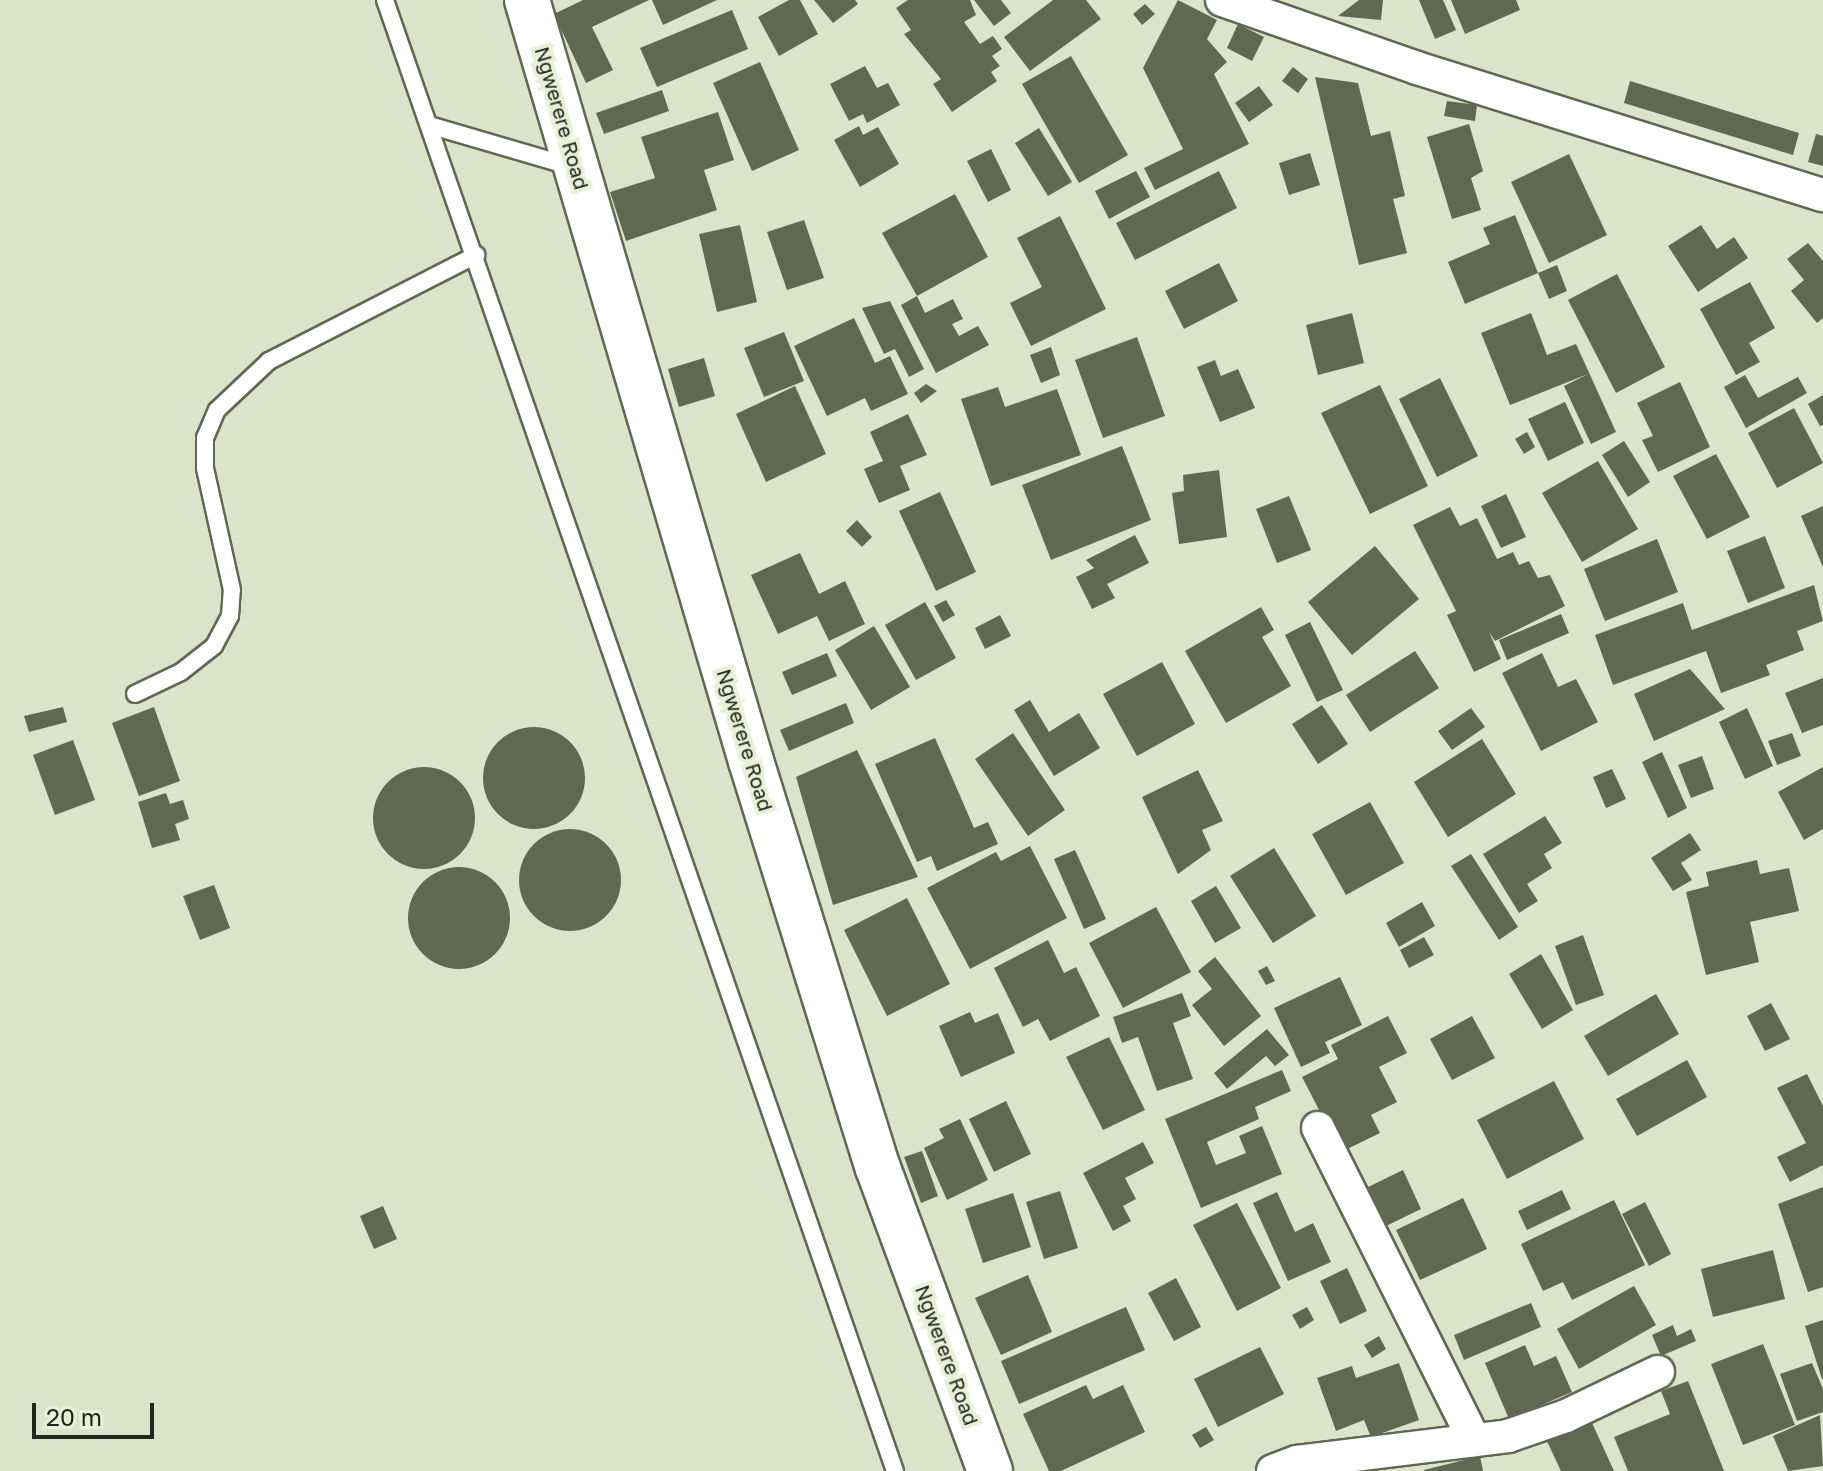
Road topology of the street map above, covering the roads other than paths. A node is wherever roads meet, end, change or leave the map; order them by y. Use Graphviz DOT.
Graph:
graph roads {
  1 [pos="385,0"];
  2 [pos="527,0"];
  3 [pos="1222,0"];
  4 [pos="429,125"];
  5 [pos="576,168"];
  6 [pos="1823,195"];
  7 [pos="476,255"];
  8 [pos="135,694"];
  9 [pos="1318,1128"];
  10 [pos="1658,1372"];
  11 [pos="1474,1440"];
  12 [pos="895,1471"];
  13 [pos="990,1471"];
  14 [pos="1273,1471"];
  1 -- 4 [label="lane"];
  2 -- 5 [label="street, Ngwerere Road"];
  3 -- 6 [label="street"];
  4 -- 5 [label="lane"];
  4 -- 7 [label="lane"];
  5 -- 13 [label="street, Ngwerere Road"];
  7 -- 8 [label="lane"];
  7 -- 12 [label="lane"];
  9 -- 11 [label="street"];
  10 -- 11 [label="street"];
  11 -- 14 [label="street"];
}
